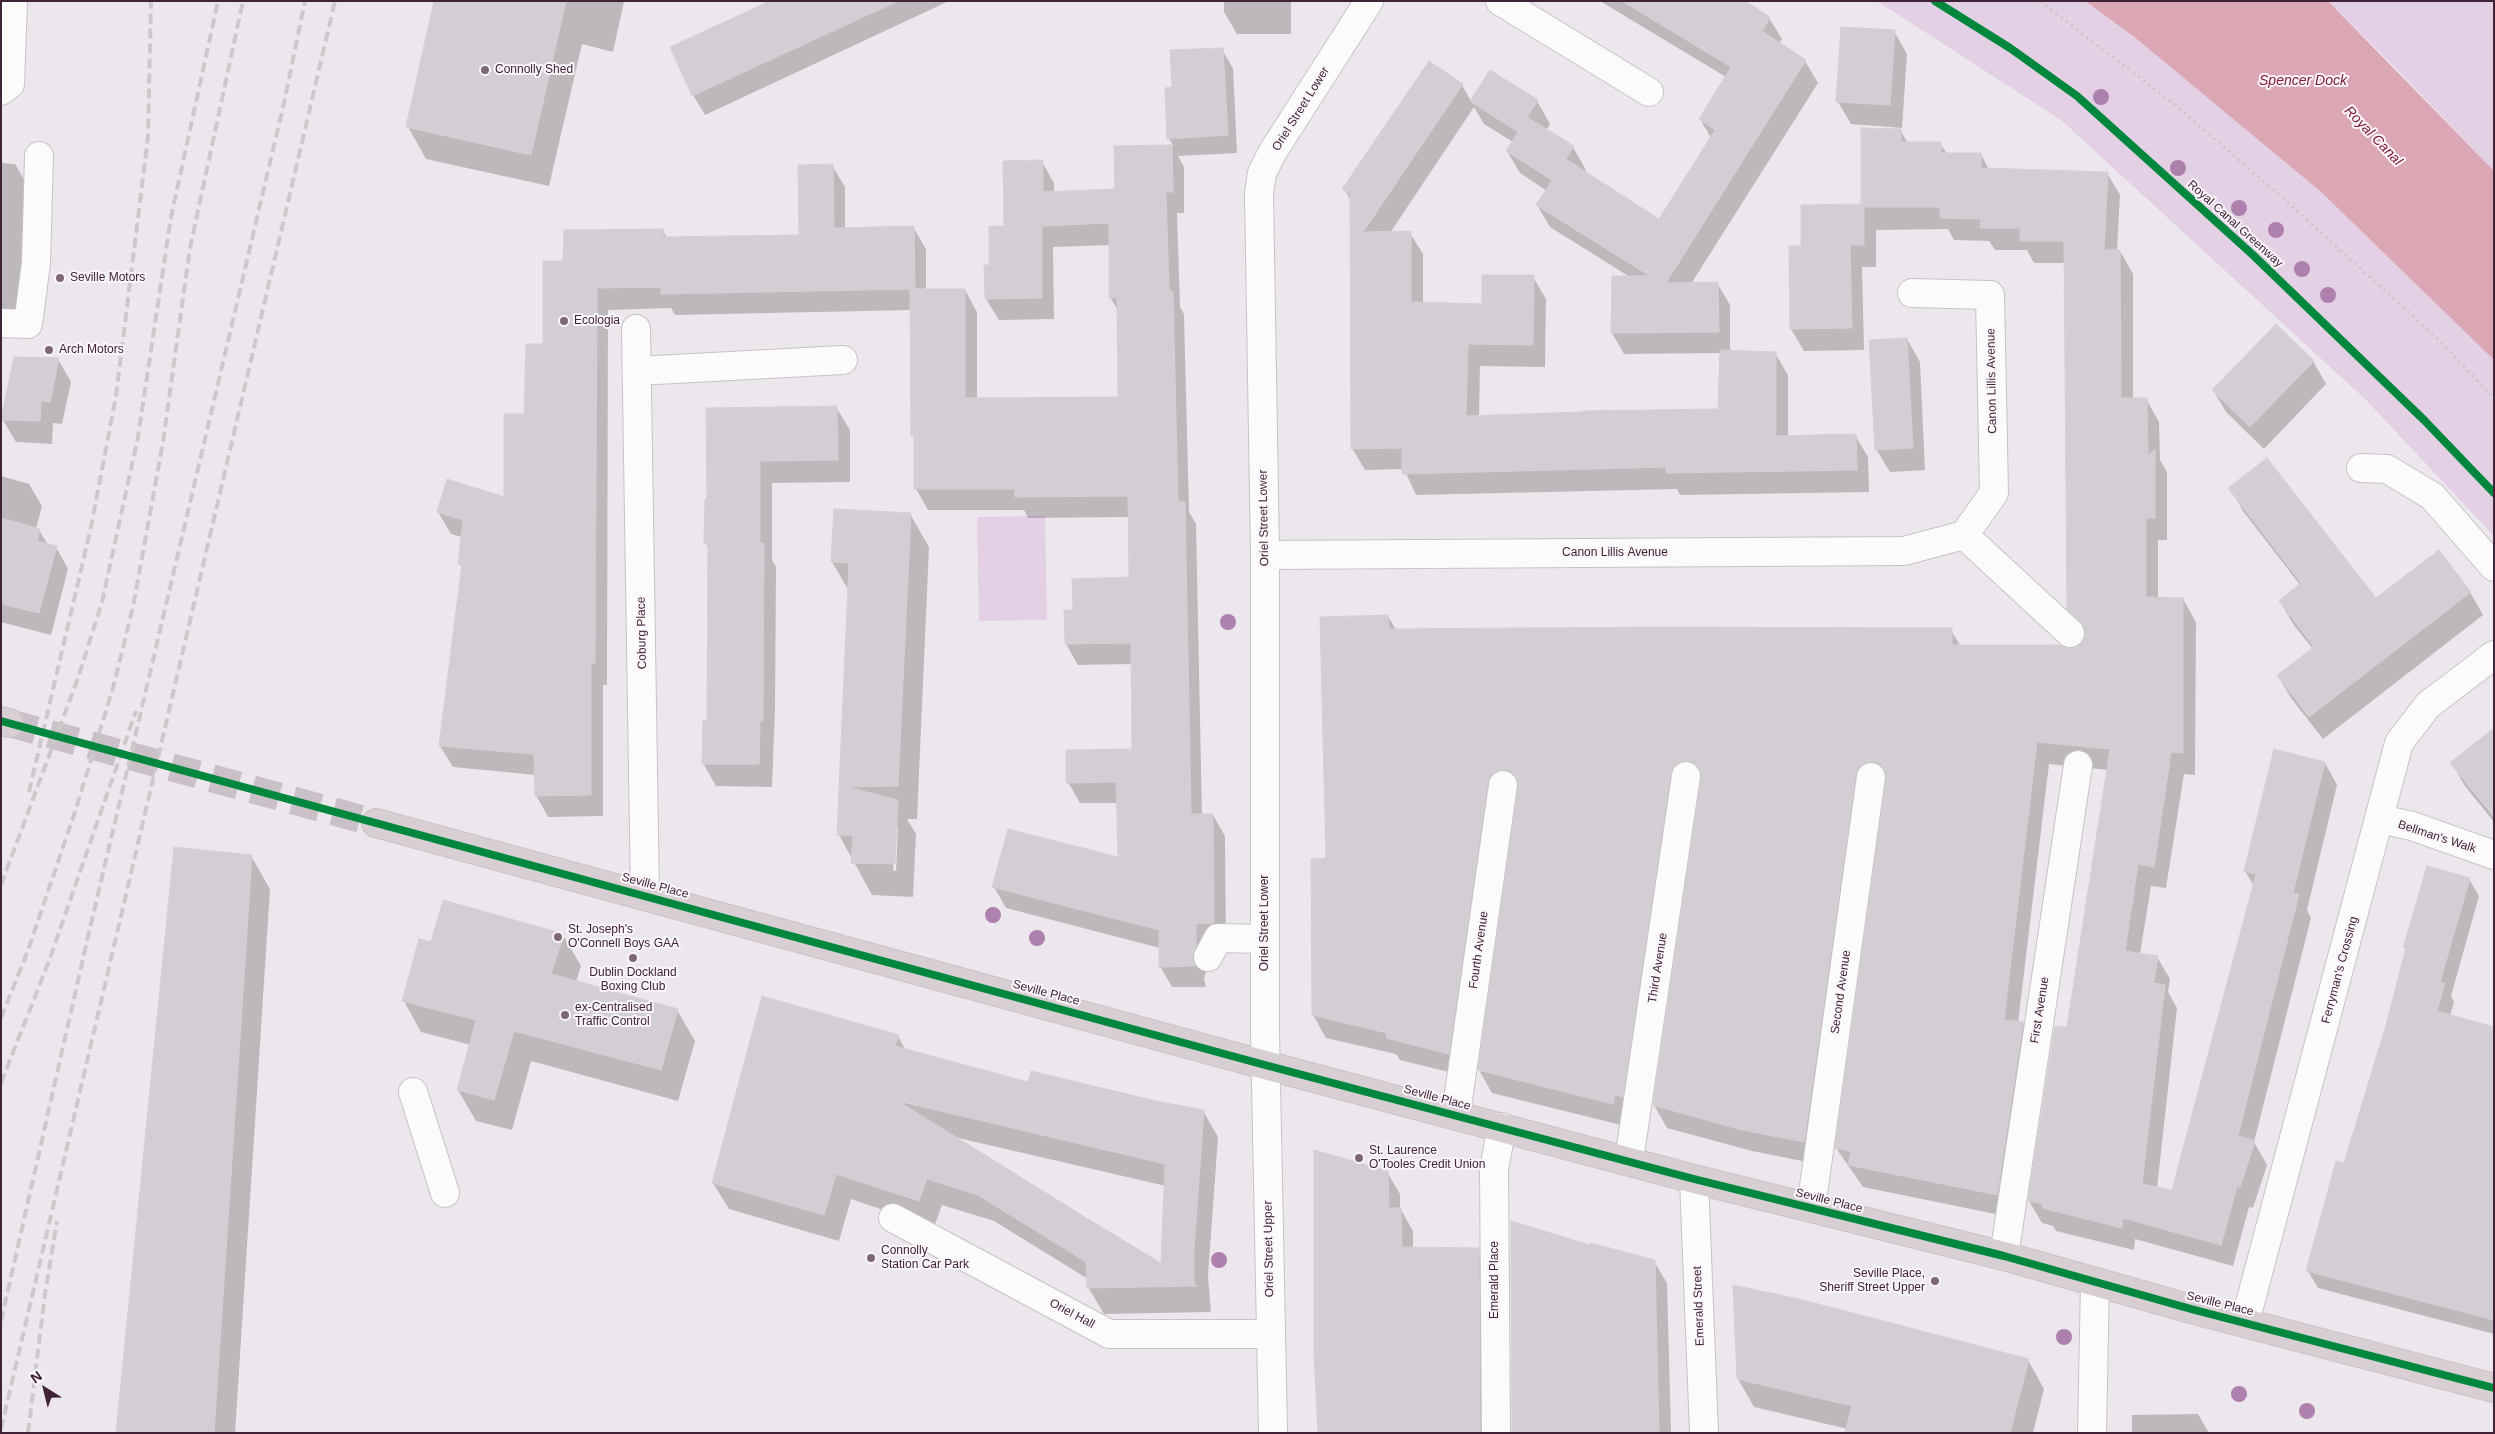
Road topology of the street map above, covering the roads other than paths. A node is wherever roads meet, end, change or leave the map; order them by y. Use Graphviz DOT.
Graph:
graph roads {
  1 [pos="1369,1"];
  2 [pos="1500,1"];
  3 [pos="13,2"];
  4 [pos="1,91"];
  5 [pos="1649,92"];
  6 [pos="39,156"];
  7 [pos="1912,293"];
  8 [pos="1,323"];
  9 [pos="636,329"];
  10 [pos="843,360"];
  11 [pos="638,371"];
  12 [pos="2361,468"];
  13 [pos="1964,536"];
  14 [pos="1265,555"];
  15 [pos="2494,567"];
  16 [pos="2070,632"];
  17 [pos="2494,655"];
  18 [pos="2078,765"];
  19 [pos="1686,776"];
  20 [pos="1871,777"];
  21 [pos="1503,785"];
  22 [pos="2380,820"];
  23 [pos="376,823"];
  24 [pos="2494,855"];
  25 [pos="645,895"];
  26 [pos="1265,939"];
  27 [pos="1208,957"];
  28 [pos="1265,1065"];
  29 [pos="413,1092"];
  30 [pos="1456,1114"];
  31 [pos="1502,1127"];
  32 [pos="1629,1160"];
  33 [pos="1694,1178"];
  34 [pos="445,1193"];
  35 [pos="1811,1208"];
  36 [pos="893,1218"];
  37 [pos="2004,1256"];
  38 [pos="2095,1282"];
  39 [pos="2245,1322"];
  40 [pos="1271,1334"];
  41 [pos="2494,1388"];
  42 [pos="1273,1433"];
  43 [pos="1496,1433"];
  44 [pos="1704,1433"];
  45 [pos="2092,1433"];
  1 -- 14 [label="street, Oriel Street Lower"];
  2 -- 5 [label="street"];
  3 -- 4 [label="street"];
  6 -- 8 [label="street"];
  7 -- 13 [label="street, Canon Lillis Avenue"];
  9 -- 11 [label="street, Coburg Place"];
  10 -- 11 [label="street"];
  11 -- 25 [label="street, Coburg Place"];
  12 -- 15 [label="street"];
  13 -- 14 [label="street, Canon Lillis Avenue"];
  13 -- 16 [label="street"];
  14 -- 26 [label="street, Oriel Street Lower"];
  17 -- 22 [label="street, Ferryman's Crossing"];
  18 -- 37 [label="street, First Avenue"];
  19 -- 32 [label="street, Third Avenue"];
  20 -- 35 [label="street, Second Avenue"];
  21 -- 30 [label="street, Fourth Avenue"];
  22 -- 24 [label="street, Bellman's Walk"];
  22 -- 39 [label="street, Ferryman's Crossing"];
  23 -- 25 [label="main road, Seville Place"];
  25 -- 28 [label="main road, Seville Place"];
  26 -- 27 [label="street"];
  26 -- 28 [label="street, Oriel Street Lower"];
  28 -- 30 [label="main road, Seville Place"];
  28 -- 40 [label="street, Oriel Street Upper"];
  29 -- 34 [label="street"];
  30 -- 31 [label="main road, Seville Place"];
  31 -- 32 [label="main road, Seville Place"];
  31 -- 43 [label="street, Emerald Place"];
  32 -- 33 [label="main road, Seville Place"];
  33 -- 35 [label="main road, Seville Place"];
  33 -- 44 [label="street, Emerald Street"];
  35 -- 37 [label="main road, Seville Place"];
  36 -- 40 [label="street, Oriel Hall"];
  37 -- 38 [label="main road, Seville Place"];
  38 -- 39 [label="main road, Seville Place"];
  38 -- 45 [label="street"];
  39 -- 41 [label="main road, Seville Place"];
  40 -- 42 [label="street, Oriel Street Upper"];
}
